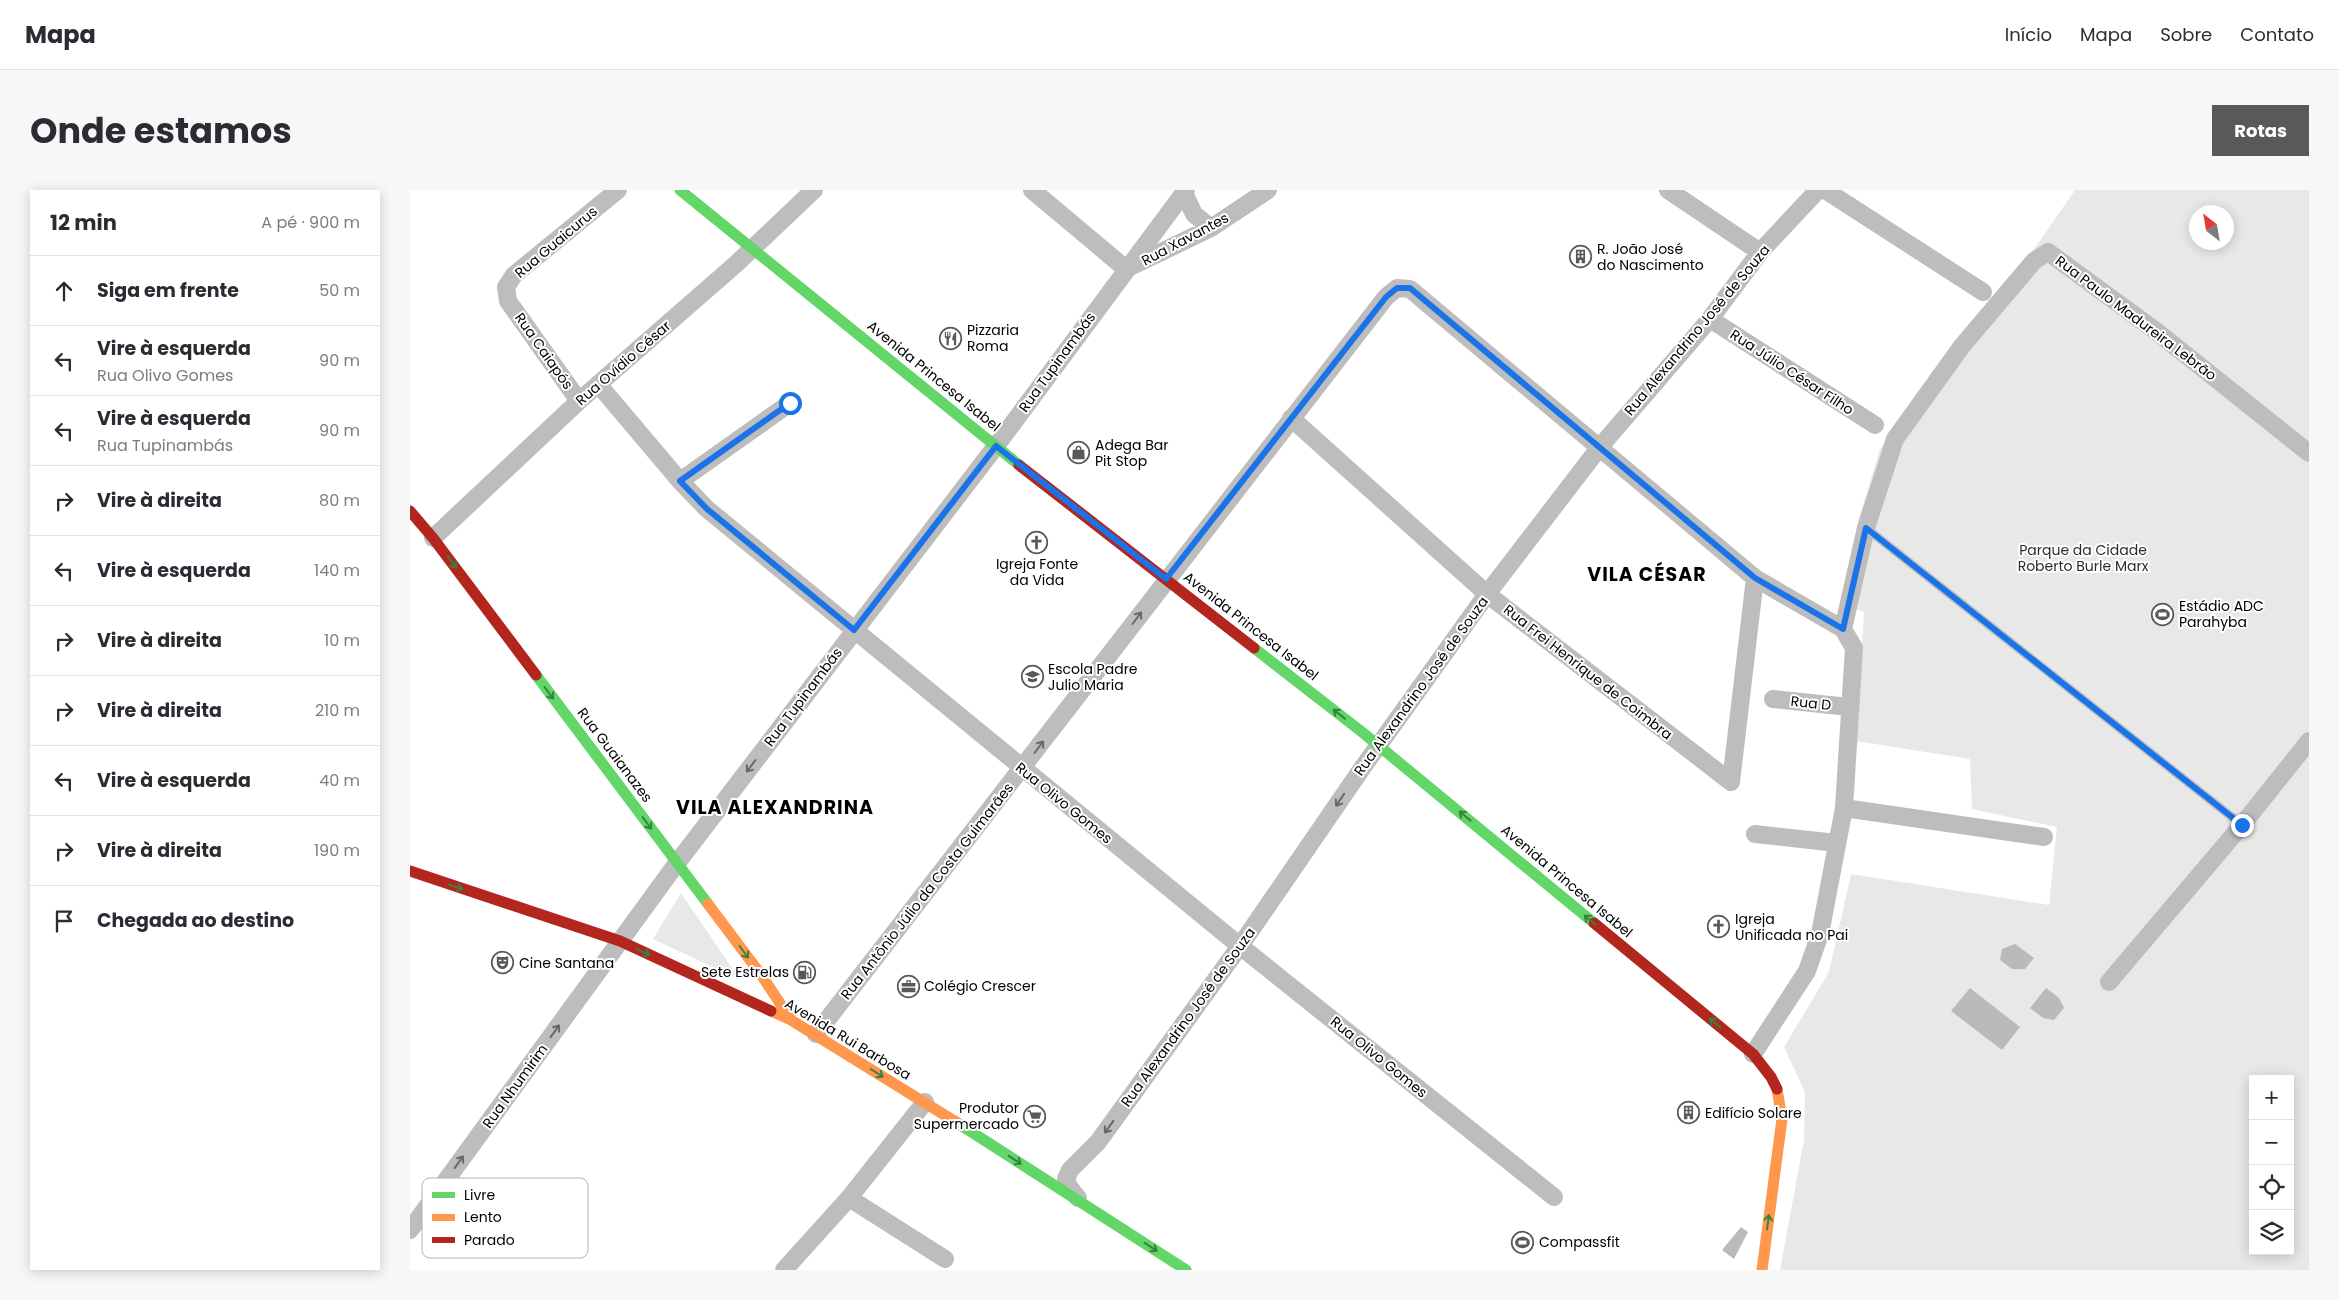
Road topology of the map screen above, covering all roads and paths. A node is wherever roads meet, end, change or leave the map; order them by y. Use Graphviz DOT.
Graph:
graph roads {
  1 [pos="618,190"];
  2 [pos="680,190"];
  3 [pos="814,190"];
  4 [pos="1032,190"];
  5 [pos="1268,190"];
  6 [pos="1668,190"];
  7 [pos="1818,190"];
  8 [pos="1825,190"];
  9 [pos="1185,191"];
  10 [pos="1210,228"];
  11 [pos="754,248"];
  12 [pos="1760,252"];
  13 [pos="1126,269"];
  14 [pos="1983,292"];
  15 [pos="508,301"];
  16 [pos="1710,319"];
  17 [pos="598,384"];
  18 [pos="579,401"];
  19 [pos="790,403"];
  20 [pos="1291,418"];
  21 [pos="1875,425"];
  22 [pos="996,446"];
  23 [pos="1598,448"];
  24 [pos="2309,453"];
  25 [pos="680,481"];
  26 [pos="410,511"];
  27 [pos="1866,528"];
  28 [pos="434,538"];
  29 [pos="1755,578"];
  30 [pos="1166,579"];
  31 [pos="1487,594"];
  32 [pos="1843,629"];
  33 [pos="854,630"];
  34 [pos="1773,699"];
  35 [pos="1849,707"];
  36 [pos="2309,741"];
  37 [pos="1378,746"];
  38 [pos="1023,769"];
  39 [pos="1844,808"];
  40 [pos="2242,825"];
  41 [pos="1755,834"];
  42 [pos="2044,837"];
  43 [pos="1837,844"];
  44 [pos="677,863"];
  45 [pos="410,871"];
  46 [pos="620,942"];
  47 [pos="1240,946"];
  48 [pos="2109,982"];
  49 [pos="791,1020"];
  50 [pos="816,1034"];
  51 [pos="1753,1054"];
  52 [pos="924,1102"];
  53 [pos="448,1178"];
  54 [pos="1554,1196"];
  55 [pos="849,1198"];
  56 [pos="1081,1202"];
  57 [pos="422,1214"];
  58 [pos="410,1230"];
  59 [pos="945,1258"];
  60 [pos="784,1270"];
  61 [pos="1186,1270"];
  62 [pos="1762,1270"];
  1 -- 15 [label="street, Rua Guaicurus"];
  2 -- 11 [label="main road, Avenida Princesa Isabel"];
  3 -- 11 [label="street, Rua Ovídio César"];
  4 -- 13 [label="street"];
  5 -- 10 [label="street, Rua Xavantes"];
  6 -- 12 [label="street"];
  7 -- 12 [label="street, Rua Alexandrino José de Souza"];
  8 -- 14 [label="street"];
  9 -- 10 [label="street"];
  9 -- 13 [label="street, Rua Tupinambás"];
  10 -- 13 [label="street, Rua Xavantes"];
  11 -- 17 [label="street, Rua Ovídio César"];
  11 -- 22 [label="main road, Avenida Princesa Isabel"];
  12 -- 16 [label="street, Rua Alexandrino José de Souza"];
  13 -- 22 [label="street, Rua Tupinambás"];
  15 -- 18 [label="street, Rua Caiapós"];
  16 -- 21 [label="street, Rua Júlio César Filho"];
  16 -- 23 [label="street, Rua Alexandrino José de Souza"];
  17 -- 18 [label="street, Rua Ovídio César"];
  17 -- 25 [label="street, Rua Olivo Gomes"];
  18 -- 28 [label="street, Rua Ovídio César"];
  19 -- 25 [label="street"];
  20 -- 23 [label="street, Rua Antônio Júlio da Costa Guimarães"];
  20 -- 30 [label="street, Rua Antônio Júlio da Costa Guimarães"];
  20 -- 31 [label="street, Rua Frei Henrique de Coimbra"];
  22 -- 30 [label="main road, Avenida Princesa Isabel"];
  22 -- 33 [label="street, Rua Tupinambás"];
  23 -- 29 [label="street"];
  23 -- 31 [label="street, Rua Alexandrino José de Souza"];
  24 -- 27 [label="street, Rua Paulo Madureira Lebrão"];
  25 -- 33 [label="street, Rua Olivo Gomes"];
  26 -- 28 [label="main road, Rua Guaianazes"];
  27 -- 32 [label="street, Rua Paulo Madureira Lebrão"];
  27 -- 40 [label="lane"];
  28 -- 44 [label="main road, Rua Guaianazes, one-way"];
  29 -- 31 [label="street, Rua Frei Henrique de Coimbra"];
  29 -- 32 [label="street"];
  37 -- 30 [label="main road, Avenida Princesa Isabel, one-way"];
  38 -- 30 [label="street, Rua Antônio Júlio da Costa Guimarães, one-way"];
  31 -- 37 [label="street, Rua Alexandrino José de Souza"];
  32 -- 35 [label="street"];
  33 -- 38 [label="street, Rua Olivo Gomes"];
  33 -- 44 [label="street, Rua Tupinambás, one-way"];
  34 -- 35 [label="street, Rua D"];
  35 -- 39 [label="street"];
  36 -- 40 [label="street"];
  37 -- 47 [label="street, Rua Alexandrino José de Souza, one-way"];
  51 -- 37 [label="main road, Avenida Princesa Isabel, one-way"];
  38 -- 47 [label="street, Rua Olivo Gomes"];
  38 -- 50 [label="street, Rua Antônio Júlio da Costa Guimarães"];
  39 -- 42 [label="street"];
  39 -- 43 [label="street"];
  40 -- 48 [label="street"];
  41 -- 43 [label="street"];
  43 -- 51 [label="street"];
  44 -- 46 [label="street, Rua Tupinambás"];
  44 -- 49 [label="main road, Rua Guaianazes, one-way"];
  45 -- 46 [label="main road, Avenida Rui Barbosa, one-way"];
  46 -- 49 [label="main road, Avenida Rui Barbosa, one-way"];
  53 -- 46 [label="street, Rua Nhumirim, one-way"];
  47 -- 54 [label="street, Rua Olivo Gomes"];
  47 -- 56 [label="street, Rua Alexandrino José de Souza, one-way"];
  49 -- 50 [label="main road, Avenida Rui Barbosa"];
  50 -- 52 [label="main road, Avenida Rui Barbosa, one-way"];
  62 -- 51 [label="main road, Avenida Princesa Isabel, one-way"];
  52 -- 55 [label="street"];
  52 -- 56 [label="main road, Avenida Rui Barbosa, one-way"];
  55 -- 59 [label="street"];
  55 -- 60 [label="street"];
  56 -- 61 [label="main road, Avenida Rui Barbosa, one-way"];
  58 -- 57 [label="street, Rua Nhumirim, one-way"];
}
